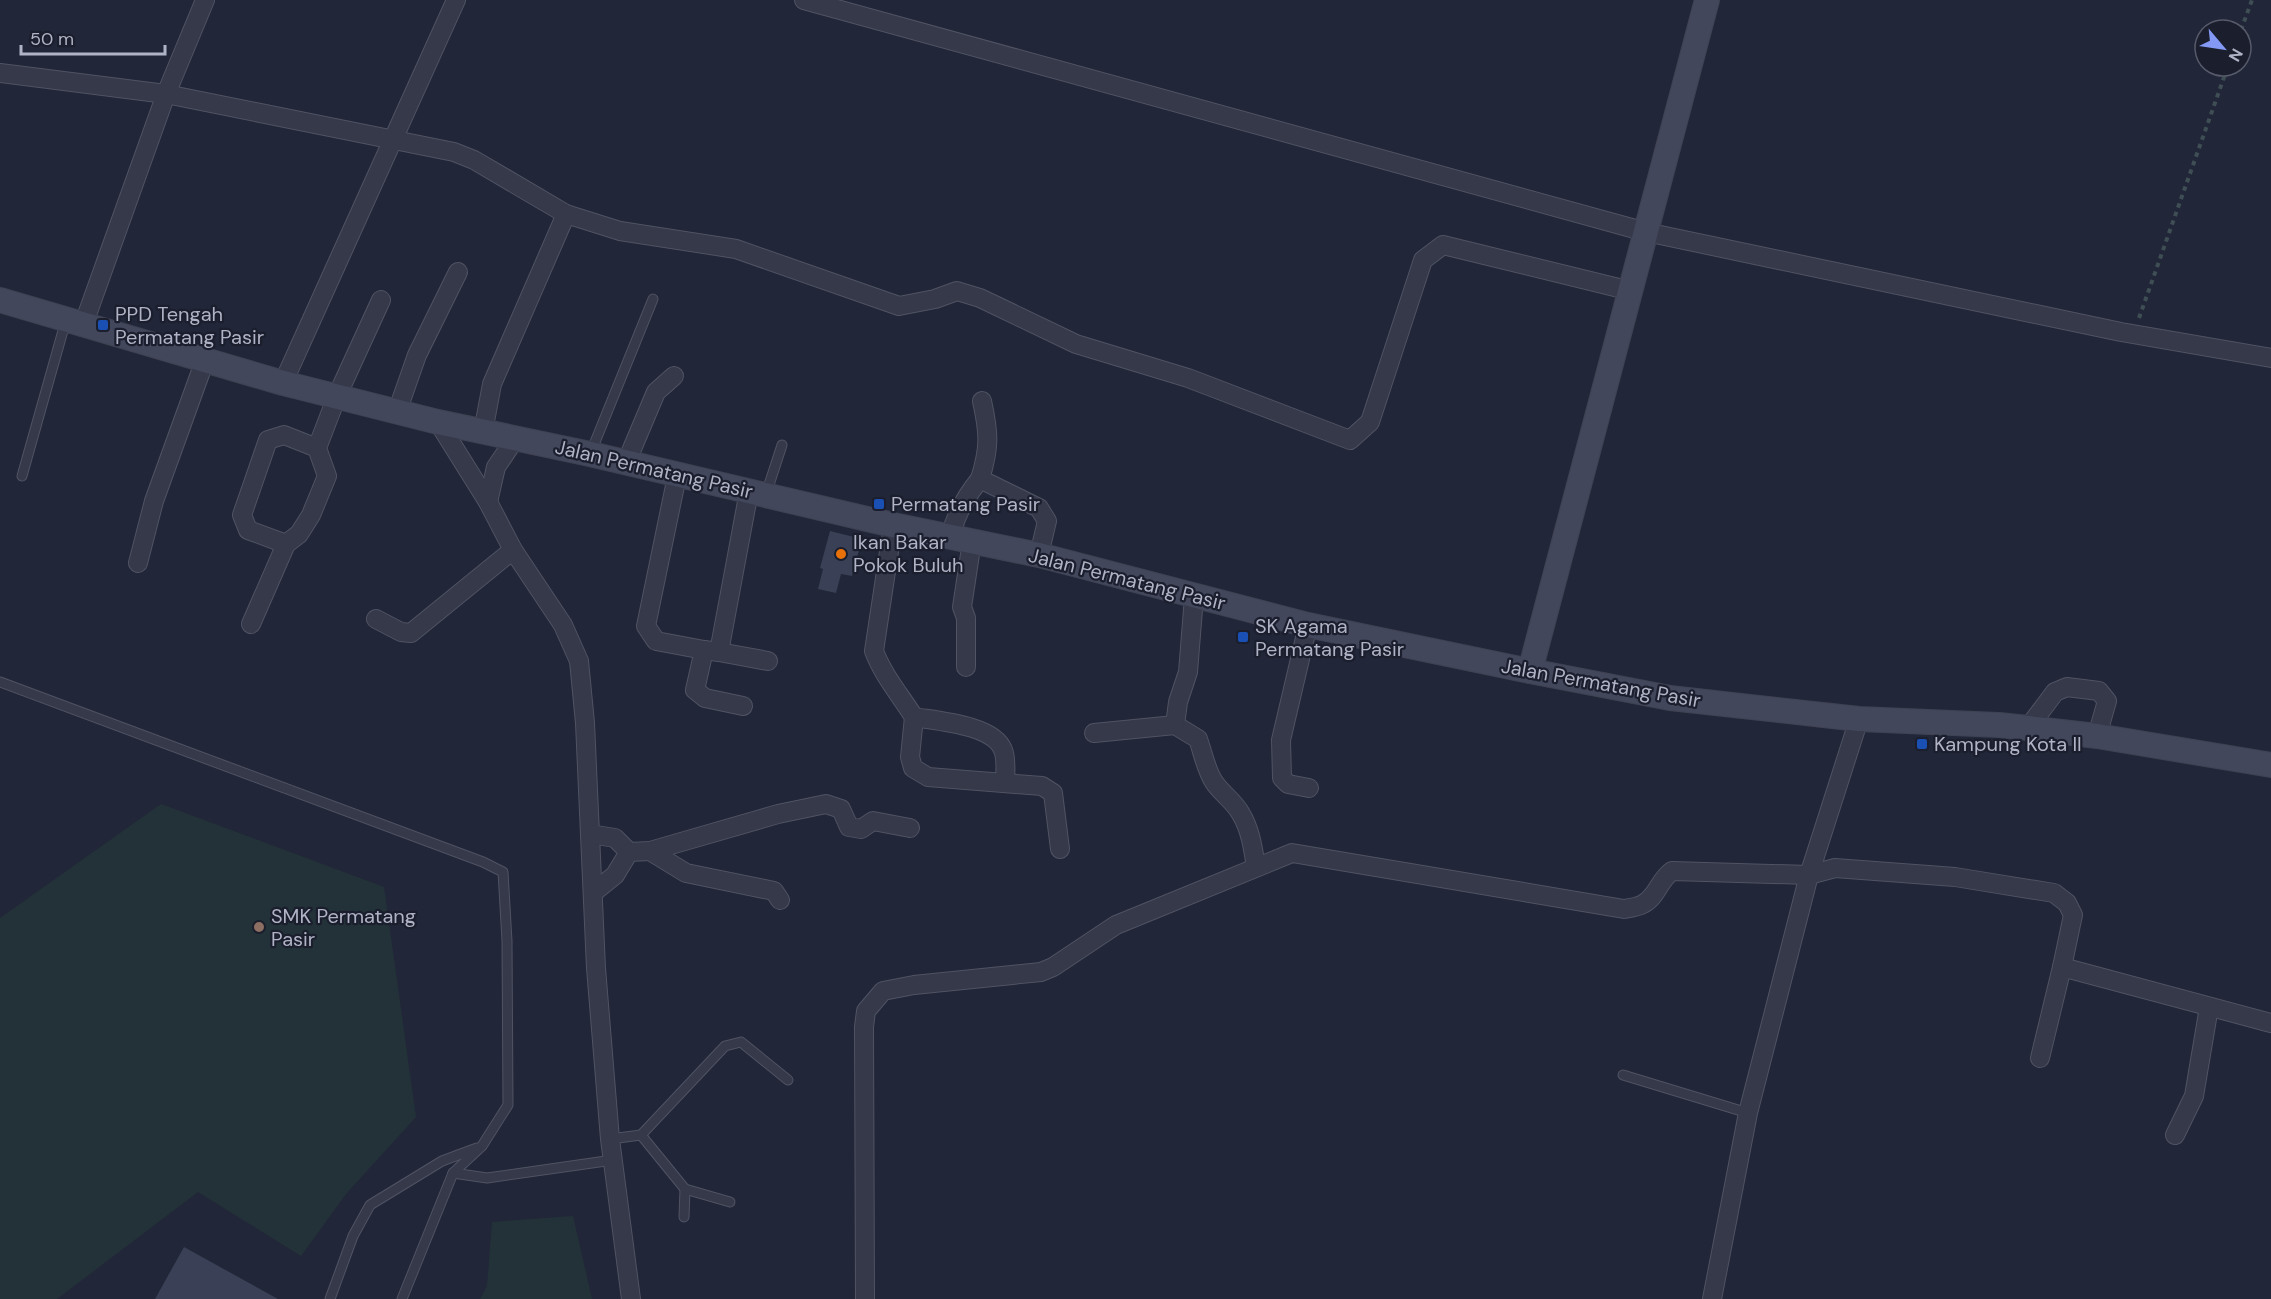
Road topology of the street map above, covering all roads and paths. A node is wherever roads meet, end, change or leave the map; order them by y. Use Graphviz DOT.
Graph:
graph roads {
  1 [pos="205,0"];
  2 [pos="804,0"];
  3 [pos="1707,0"];
  4 [pos="2252,0"];
  5 [pos="452,1"];
  6 [pos="2245,18"];
  7 [pos="0,73"];
  8 [pos="2224,78"];
  9 [pos="166,94"];
  10 [pos="392,141"];
  11 [pos="566,214"];
  12 [pos="1646,232"];
  13 [pos="458,272"];
  14 [pos="1631,291"];
  15 [pos="653,299"];
  16 [pos="0,300"];
  17 [pos="381,300"];
  18 [pos="75,320"];
  19 [pos="2134,333"];
  20 [pos="2271,358"];
  21 [pos="205,360"];
  22 [pos="674,376"];
  23 [pos="283,383"];
  24 [pos="337,396"];
  25 [pos="982,401"];
  26 [pos="397,412"];
  27 [pos="438,422"];
  28 [pos="483,432"];
  29 [pos="515,439"];
  30 [pos="782,445"];
  31 [pos="317,448"];
  32 [pos="590,454"];
  33 [pos="626,463"];
  34 [pos="22,476"];
  35 [pos="678,476"];
  36 [pos="980,478"];
  37 [pos="758,492"];
  38 [pos="488,502"];
  39 [pos="893,525"];
  40 [pos="961,539"];
  41 [pos="286,544"];
  42 [pos="513,550"];
  43 [pos="1039,555"];
  44 [pos="138,563"];
  45 [pos="1194,597"];
  46 [pos="376,620"];
  47 [pos="251,624"];
  48 [pos="1308,624"];
  49 [pos="711,651"];
  50 [pos="768,661"];
  51 [pos="966,667"];
  52 [pos="1530,671"];
  53 [pos="0,682"];
  54 [pos="743,706"];
  55 [pos="914,717"];
  56 [pos="1859,719"];
  57 [pos="1175,725"];
  58 [pos="2028,728"];
  59 [pos="1094,733"];
  60 [pos="2097,736"];
  61 [pos="2271,765"];
  62 [pos="1005,783"];
  63 [pos="1309,788"];
  64 [pos="910,828"];
  65 [pos="590,834"];
  66 [pos="1060,849"];
  67 [pos="650,851"];
  68 [pos="629,852"];
  69 [pos="1256,867"];
  70 [pos="1809,875"];
  71 [pos="594,892"];
  72 [pos="780,900"];
  73 [pos="2062,968"];
  74 [pos="2209,1007"];
  75 [pos="2271,1023"];
  76 [pos="2040,1058"];
  77 [pos="1623,1075"];
  78 [pos="788,1080"];
  79 [pos="1748,1113"];
  80 [pos="641,1135"];
  81 [pos="2175,1135"];
  82 [pos="610,1139"];
  83 [pos="482,1146"];
  84 [pos="613,1160"];
  85 [pos="453,1173"];
  86 [pos="685,1189"];
  87 [pos="730,1202"];
  88 [pos="684,1217"];
  89 [pos="330,1299"];
  90 [pos="402,1299"];
  91 [pos="631,1299"];
  92 [pos="865,1299"];
  93 [pos="1712,1299"];
  1 -- 9 [label="street"];
  2 -- 12 [label="street"];
  3 -- 12 [label="main road"];
  4 -- 6 [label="path"];
  5 -- 10 [label="street"];
  7 -- 9 [label="street"];
  8 -- 19 [label="path"];
  9 -- 10 [label="street"];
  9 -- 18 [label="street"];
  10 -- 11 [label="street"];
  10 -- 23 [label="street"];
  11 -- 14 [label="street"];
  11 -- 28 [label="street"];
  12 -- 14 [label="main road"];
  12 -- 19 [label="street"];
  13 -- 26 [label="street"];
  14 -- 52 [label="main road"];
  15 -- 32 [label="lane"];
  16 -- 18 [label="main road, Jalan Permatang Pasir"];
  17 -- 24 [label="street"];
  18 -- 21 [label="main road, Jalan Permatang Pasir"];
  18 -- 34 [label="lane"];
  19 -- 20 [label="street"];
  21 -- 23 [label="main road, Jalan Permatang Pasir"];
  21 -- 44 [label="street"];
  22 -- 33 [label="street"];
  23 -- 24 [label="main road, Jalan Permatang Pasir"];
  24 -- 26 [label="main road, Jalan Permatang Pasir"];
  24 -- 31 [label="street"];
  25 -- 36 [label="street"];
  26 -- 27 [label="main road, Jalan Permatang Pasir"];
  27 -- 28 [label="main road, Jalan Permatang Pasir"];
  27 -- 38 [label="street"];
  28 -- 29 [label="main road, Jalan Permatang Pasir"];
  29 -- 32 [label="main road, Jalan Permatang Pasir"];
  29 -- 38 [label="street"];
  30 -- 37 [label="lane"];
  31 -- 41 [label="street"];
  31 -- 41 [label="street"];
  32 -- 33 [label="main road, Jalan Permatang Pasir"];
  33 -- 35 [label="main road, Jalan Permatang Pasir"];
  35 -- 37 [label="main road, Jalan Permatang Pasir"];
  35 -- 49 [label="street"];
  36 -- 40 [label="street"];
  36 -- 43 [label="street"];
  37 -- 39 [label="main road, Jalan Permatang Pasir"];
  37 -- 49 [label="street"];
  38 -- 42 [label="street"];
  39 -- 40 [label="main road, Jalan Permatang Pasir"];
  39 -- 55 [label="street"];
  40 -- 43 [label="main road, Jalan Permatang Pasir"];
  40 -- 51 [label="street"];
  41 -- 47 [label="street"];
  42 -- 46 [label="street"];
  42 -- 65 [label="street"];
  43 -- 45 [label="main road, Jalan Permatang Pasir"];
  45 -- 48 [label="main road, Jalan Permatang Pasir"];
  45 -- 57 [label="street"];
  48 -- 52 [label="main road, Jalan Permatang Pasir"];
  48 -- 63 [label="street"];
  49 -- 50 [label="street"];
  49 -- 54 [label="street"];
  52 -- 56 [label="main road, Jalan Permatang Pasir"];
  53 -- 83 [label="lane"];
  55 -- 62 [label="street"];
  55 -- 62 [label="street"];
  56 -- 58 [label="main road, Jalan Permatang Pasir"];
  56 -- 70 [label="street"];
  57 -- 59 [label="street"];
  57 -- 69 [label="street"];
  58 -- 60 [label="main road, Jalan Permatang Pasir"];
  58 -- 60 [label="street"];
  60 -- 61 [label="main road, Jalan Permatang Pasir"];
  62 -- 66 [label="street"];
  64 -- 67 [label="street"];
  65 -- 68 [label="street"];
  65 -- 71 [label="street"];
  67 -- 68 [label="street"];
  67 -- 72 [label="street"];
  68 -- 71 [label="street"];
  69 -- 70 [label="street"];
  69 -- 92 [label="street"];
  70 -- 73 [label="street"];
  70 -- 79 [label="street"];
  71 -- 82 [label="street"];
  73 -- 74 [label="street"];
  73 -- 76 [label="street"];
  74 -- 75 [label="street"];
  74 -- 81 [label="street"];
  77 -- 79 [label="lane"];
  78 -- 80 [label="lane"];
  79 -- 93 [label="street"];
  80 -- 82 [label="lane"];
  80 -- 86 [label="lane"];
  82 -- 84 [label="street"];
  83 -- 85 [label="lane"];
  83 -- 89 [label="lane"];
  84 -- 85 [label="lane"];
  84 -- 91 [label="street"];
  85 -- 90 [label="lane"];
  86 -- 87 [label="lane"];
  86 -- 88 [label="lane"];
}
